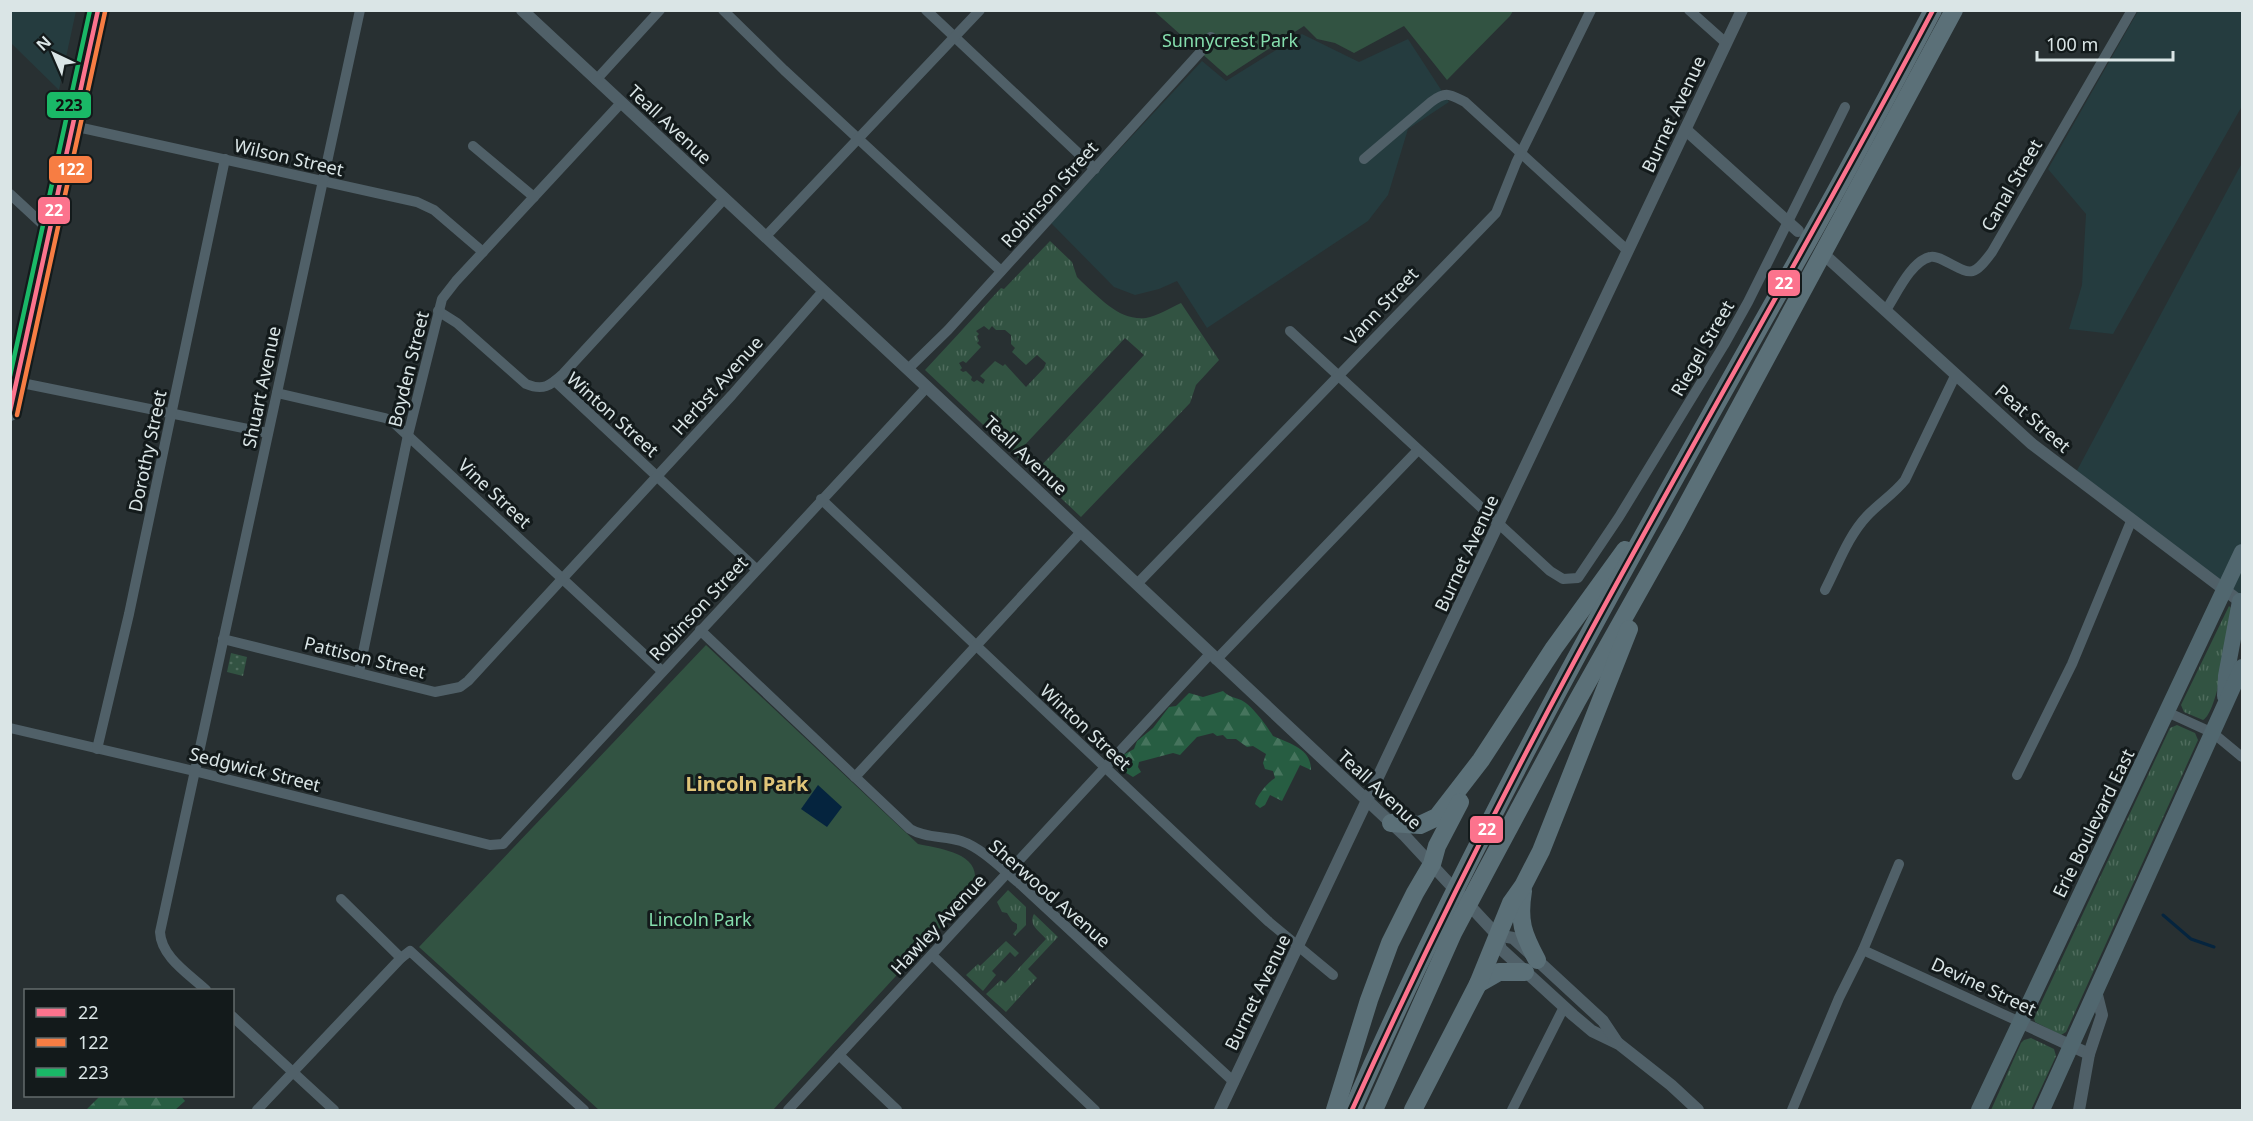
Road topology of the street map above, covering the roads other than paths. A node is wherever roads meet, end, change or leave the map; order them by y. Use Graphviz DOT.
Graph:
graph roads {
  1 [pos="98,10"];
  2 [pos="360,10"];
  3 [pos="522,10"];
  4 [pos="660,10"];
  5 [pos="723,10"];
  6 [pos="926,10"];
  7 [pos="980,10"];
  8 [pos="1591,10"];
  9 [pos="1689,10"];
  10 [pos="1742,10"];
  11 [pos="1933,10"];
  12 [pos="1954,10"];
  13 [pos="2132,10"];
  14 [pos="1211,37"];
  15 [pos="955,38"];
  16 [pos="1726,43"];
  17 [pos="596,80"];
  18 [pos="621,103"];
  19 [pos="1845,106"];
  20 [pos="73,126"];
  21 [pos="1686,130"];
  22 [pos="860,139"];
  23 [pos="473,146"];
  24 [pos="1521,154"];
  25 [pos="225,159"];
  26 [pos="1364,159"];
  27 [pos="1095,169"];
  28 [pos="323,182"];
  29 [pos="10,194"];
  30 [pos="534,197"];
  31 [pos="724,199"];
  32 [pos="1793,226"];
  33 [pos="50,231"];
  34 [pos="765,237"];
  35 [pos="1628,251"];
  36 [pos="483,252"];
  37 [pos="1829,259"];
  38 [pos="1001,271"];
  39 [pos="824,291"];
  40 [pos="1886,310"];
  41 [pos="438,311"];
  42 [pos="1290,331"];
  43 [pos="908,369"];
  44 [pos="1956,374"];
  45 [pos="1338,376"];
  46 [pos="555,381"];
  47 [pos="17,382"];
  48 [pos="927,387"];
  49 [pos="277,393"];
  50 [pos="10,413"];
  51 [pos="171,413"];
  52 [pos="268,434"];
  53 [pos="408,435"];
  54 [pos="1418,450"];
  55 [pos="657,476"];
  56 [pos="1670,488"];
  57 [pos="821,499"];
  58 [pos="2132,519"];
  59 [pos="1676,525"];
  60 [pos="1499,526"];
  61 [pos="1081,532"];
  62 [pos="2242,552"];
  63 [pos="756,569"];
  64 [pos="562,580"];
  65 [pos="1137,584"];
  66 [pos="1825,590"];
  67 [pos="2225,590"];
  68 [pos="2241,602"];
  69 [pos="700,630"];
  70 [pos="223,639"];
  71 [pos="975,645"];
  72 [pos="1213,657"];
  73 [pos="2242,667"];
  74 [pos="662,671"];
  75 [pos="359,672"];
  76 [pos="2225,705"];
  77 [pos="2167,712"];
  78 [pos="10,728"];
  79 [pos="2213,734"];
  80 [pos="97,749"];
  81 [pos="2242,757"];
  82 [pos="1481,760"];
  83 [pos="1106,766"];
  84 [pos="194,771"];
  85 [pos="2017,775"];
  86 [pos="855,777"];
  87 [pos="1368,802"];
  88 [pos="1390,823"];
  89 [pos="490,845"];
  90 [pos="1432,864"];
  91 [pos="1899,864"];
  92 [pos="1008,874"];
  93 [pos="1523,886"];
  94 [pos="341,899"];
  95 [pos="1447,927"];
  96 [pos="1497,935"];
  97 [pos="1299,947"];
  98 [pos="1863,950"];
  99 [pos="405,954"];
  100 [pos="932,955"];
  101 [pos="1531,966"];
  102 [pos="1333,975"];
  103 [pos="1478,984"];
  104 [pos="205,989"];
  105 [pos="2096,992"];
  106 [pos="1564,1007"];
  107 [pos="234,1018"];
  108 [pos="2020,1022"];
  109 [pos="1617,1042"];
  110 [pos="2071,1046"];
  111 [pos="2089,1054"];
  112 [pos="839,1055"];
  113 [pos="293,1072"];
  114 [pos="1234,1082"];
  115 [pos="257,1110"];
  116 [pos="334,1110"];
  117 [pos="584,1110"];
  118 [pos="788,1110"];
  119 [pos="897,1110"];
  120 [pos="1095,1110"];
  121 [pos="1221,1110"];
  122 [pos="1335,1110"];
  123 [pos="1352,1110"];
  124 [pos="1374,1110"];
  125 [pos="1413,1110"];
  126 [pos="1512,1110"];
  127 [pos="1698,1110"];
  128 [pos="1792,1110"];
  129 [pos="1979,1110"];
  130 [pos="2042,1110"];
  131 [pos="2079,1110"];
  1 -- 20 [label="main road"];
  2 -- 28 [label="street, Shuart Avenue"];
  3 -- 17 [label="street, Teall Avenue"];
  4 -- 17 [label="street"];
  5 -- 22 [label="street"];
  6 -- 15 [label="street"];
  7 -- 15 [label="street"];
  8 -- 24 [label="street, Vann Street"];
  9 -- 16 [label="street"];
  10 -- 16 [label="street, Burnet Avenue"];
  11 -- 56 [label="highway"];
  12 -- 59 [label="highway"];
  13 -- 40 [label="street, Canal Street"];
  14 -- 27 [label="street, Robinson Street"];
  15 -- 22 [label="street"];
  15 -- 27 [label="street"];
  16 -- 21 [label="street, Burnet Avenue"];
  17 -- 18 [label="street, Teall Avenue"];
  18 -- 30 [label="street, Boyden Street"];
  18 -- 31 [label="street, Teall Avenue"];
  19 -- 32 [label="street, Riegel Street"];
  20 -- 25 [label="street, Wilson Street"];
  20 -- 33 [label="main road"];
  21 -- 32 [label="street"];
  21 -- 35 [label="street, Burnet Avenue"];
  22 -- 34 [label="street"];
  22 -- 38 [label="street"];
  23 -- 30 [label="street"];
  24 -- 26 [label="street"];
  24 -- 35 [label="street"];
  24 -- 45 [label="street, Vann Street"];
  25 -- 28 [label="street, Wilson Street"];
  25 -- 51 [label="street, Dorothy Street"];
  27 -- 38 [label="street, Robinson Street"];
  28 -- 36 [label="street, Wilson Street"];
  28 -- 49 [label="street, Shuart Avenue"];
  29 -- 33 [label="street"];
  30 -- 36 [label="street, Boyden Street"];
  31 -- 34 [label="street, Teall Avenue"];
  31 -- 46 [label="street"];
  32 -- 60 [label="street, Riegel Street"];
  33 -- 47 [label="main road"];
  34 -- 39 [label="street, Teall Avenue"];
  35 -- 60 [label="street, Burnet Avenue"];
  36 -- 41 [label="street, Boyden Street"];
  37 -- 40 [label="street, Peat Street"];
  38 -- 43 [label="street, Robinson Street"];
  39 -- 43 [label="street, Teall Avenue"];
  39 -- 55 [label="street, Herbst Avenue"];
  40 -- 44 [label="street, Peat Street"];
  41 -- 46 [label="street, Winton Street"];
  41 -- 53 [label="street, Boyden Street"];
  42 -- 45 [label="street"];
  43 -- 48 [label="street, Teall Avenue"];
  44 -- 58 [label="street, Peat Street"];
  44 -- 66 [label="street"];
  45 -- 54 [label="street"];
  45 -- 65 [label="street, Vann Street"];
  46 -- 55 [label="street, Winton Street"];
  47 -- 50 [label="main road"];
  47 -- 51 [label="street"];
  48 -- 57 [label="street, Robinson Street"];
  48 -- 61 [label="street, Teall Avenue"];
  49 -- 52 [label="street, Shuart Avenue"];
  49 -- 53 [label="street, Vine Street"];
  51 -- 52 [label="street"];
  51 -- 80 [label="street, Dorothy Street"];
  52 -- 70 [label="street, Shuart Avenue"];
  53 -- 64 [label="street, Vine Street"];
  53 -- 75 [label="street, Boyden Street"];
  54 -- 60 [label="street"];
  54 -- 72 [label="street, Hawley Avenue"];
  55 -- 63 [label="street, Winton Street"];
  55 -- 64 [label="street, Herbst Avenue"];
  56 -- 82 [label="highway"];
  56 -- 95 [label="highway"];
  57 -- 63 [label="street, Robinson Street"];
  57 -- 71 [label="street, Winton Street"];
  58 -- 67 [label="street, Peat Street"];
  58 -- 85 [label="street"];
  59 -- 93 [label="highway"];
  59 -- 95 [label="highway"];
  60 -- 87 [label="street, Burnet Avenue"];
  61 -- 65 [label="street, Teall Avenue"];
  61 -- 71 [label="street"];
  62 -- 67 [label="main road, Erie Boulevard East"];
  63 -- 69 [label="street, Robinson Street"];
  64 -- 74 [label="street, Vine Street"];
  64 -- 75 [label="street, Pattison Street"];
  65 -- 72 [label="street, Teall Avenue"];
  67 -- 68 [label="street, Peat Street"];
  67 -- 77 [label="main road, Erie Boulevard East"];
  68 -- 76 [label="main road"];
  69 -- 74 [label="street, Robinson Street"];
  69 -- 86 [label="street, Sherwood Avenue"];
  70 -- 75 [label="street, Pattison Street"];
  70 -- 84 [label="street, Shuart Avenue"];
  71 -- 83 [label="street, Winton Street"];
  71 -- 86 [label="street"];
  72 -- 83 [label="street, Hawley Avenue"];
  72 -- 87 [label="street, Teall Avenue"];
  73 -- 76 [label="main road"];
  74 -- 89 [label="street, Robinson Street"];
  76 -- 79 [label="main road"];
  77 -- 79 [label="street"];
  77 -- 108 [label="main road, Erie Boulevard East"];
  78 -- 80 [label="street, Sedgwick Street"];
  79 -- 81 [label="street"];
  79 -- 105 [label="main road"];
  80 -- 84 [label="street, Sedgwick Street"];
  82 -- 88 [label="highway"];
  82 -- 90 [label="highway"];
  83 -- 92 [label="street, Hawley Avenue"];
  83 -- 97 [label="street, Winton Street"];
  84 -- 89 [label="street, Sedgwick Street"];
  84 -- 104 [label="street, Shuart Avenue"];
  86 -- 92 [label="street, Sherwood Avenue"];
  87 -- 88 [label="street, Teall Avenue"];
  87 -- 97 [label="street, Burnet Avenue"];
  88 -- 90 [label="street, Teall Avenue"];
  90 -- 96 [label="street, Teall Avenue"];
  90 -- 122 [label="highway"];
  91 -- 98 [label="street"];
  92 -- 100 [label="street, Hawley Avenue"];
  92 -- 114 [label="street, Sherwood Avenue"];
  93 -- 96 [label="highway"];
  93 -- 101 [label="highway"];
  94 -- 99 [label="street"];
  95 -- 123 [label="highway"];
  95 -- 124 [label="highway"];
  96 -- 101 [label="street, Teall Avenue"];
  96 -- 101 [label="street, Teall Avenue"];
  96 -- 103 [label="highway"];
  97 -- 102 [label="street, Winton Street"];
  97 -- 114 [label="street, Burnet Avenue"];
  98 -- 108 [label="street, Devine Street"];
  98 -- 128 [label="street"];
  99 -- 113 [label="street"];
  99 -- 117 [label="street"];
  100 -- 112 [label="street, Hawley Avenue"];
  100 -- 120 [label="street"];
  101 -- 103 [label="highway"];
  101 -- 106 [label="street, Teall Avenue"];
  101 -- 109 [label="street, Teall Avenue"];
  103 -- 125 [label="highway"];
  105 -- 110 [label="main road"];
  105 -- 111 [label="street"];
  106 -- 109 [label="street, Teall Avenue"];
  106 -- 126 [label="street"];
  107 -- 113 [label="street"];
  108 -- 110 [label="street, Devine Street"];
  108 -- 129 [label="main road, Erie Boulevard East"];
  109 -- 127 [label="street, Teall Avenue"];
  110 -- 111 [label="street, Devine Street"];
  110 -- 130 [label="main road"];
  111 -- 131 [label="street"];
  112 -- 118 [label="street, Hawley Avenue"];
  112 -- 119 [label="street"];
  113 -- 115 [label="street"];
  113 -- 116 [label="street"];
  114 -- 121 [label="street, Burnet Avenue"];
}
